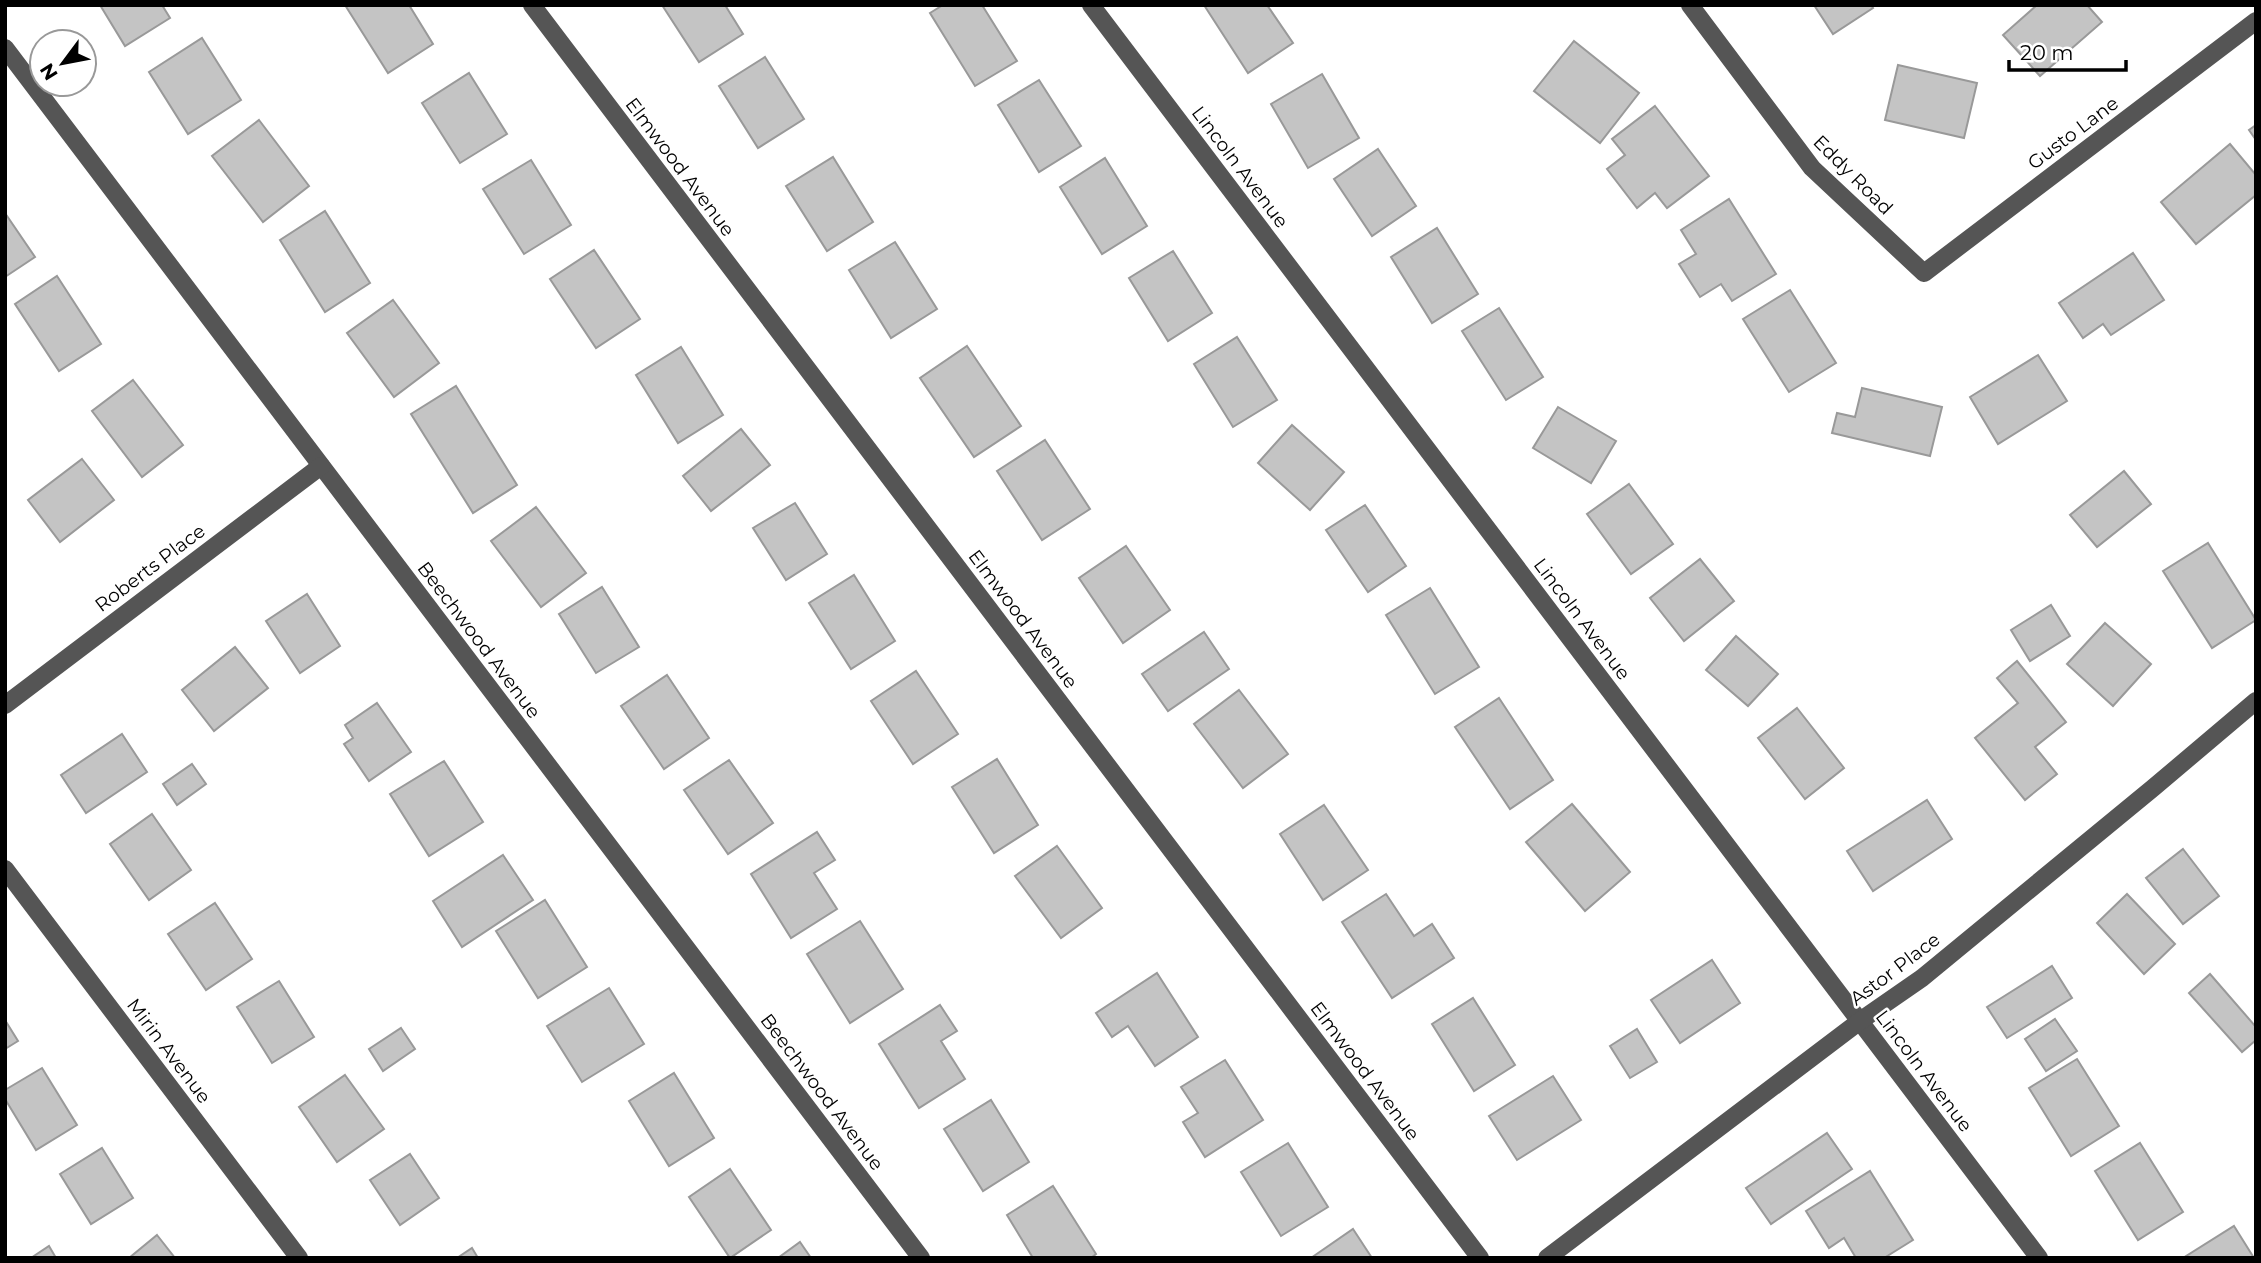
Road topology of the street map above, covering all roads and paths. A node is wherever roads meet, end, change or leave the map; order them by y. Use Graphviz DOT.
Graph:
graph roads {
  1 [pos="532,5"];
  2 [pos="1091,5"];
  3 [pos="1690,5"];
  4 [pos="2256,21"];
  5 [pos="5,48"];
  6 [pos="1983,228"];
  7 [pos="321,466"];
  8 [pos="2256,701"];
  9 [pos="5,705"];
  10 [pos="5,869"];
  11 [pos="1860,1021"];
  12 [pos="299,1258"];
  13 [pos="921,1258"];
  14 [pos="1480,1258"];
  15 [pos="1547,1258"];
  16 [pos="2039,1258"];
  1 -- 14 [label="street, Elmwood Avenue"];
  2 -- 11 [label="street, Lincoln Avenue"];
  3 -- 6 [label="street, Eddy Road"];
  4 -- 6 [label="street, Gusto Lane"];
  5 -- 7 [label="street, Beechwood Avenue"];
  7 -- 9 [label="street, Roberts Place"];
  7 -- 13 [label="street, Beechwood Avenue"];
  8 -- 11 [label="street, Astor Place"];
  10 -- 12 [label="street, Mirin Avenue"];
  11 -- 15 [label="street, Astor Place"];
  11 -- 16 [label="street, Lincoln Avenue"];
}
